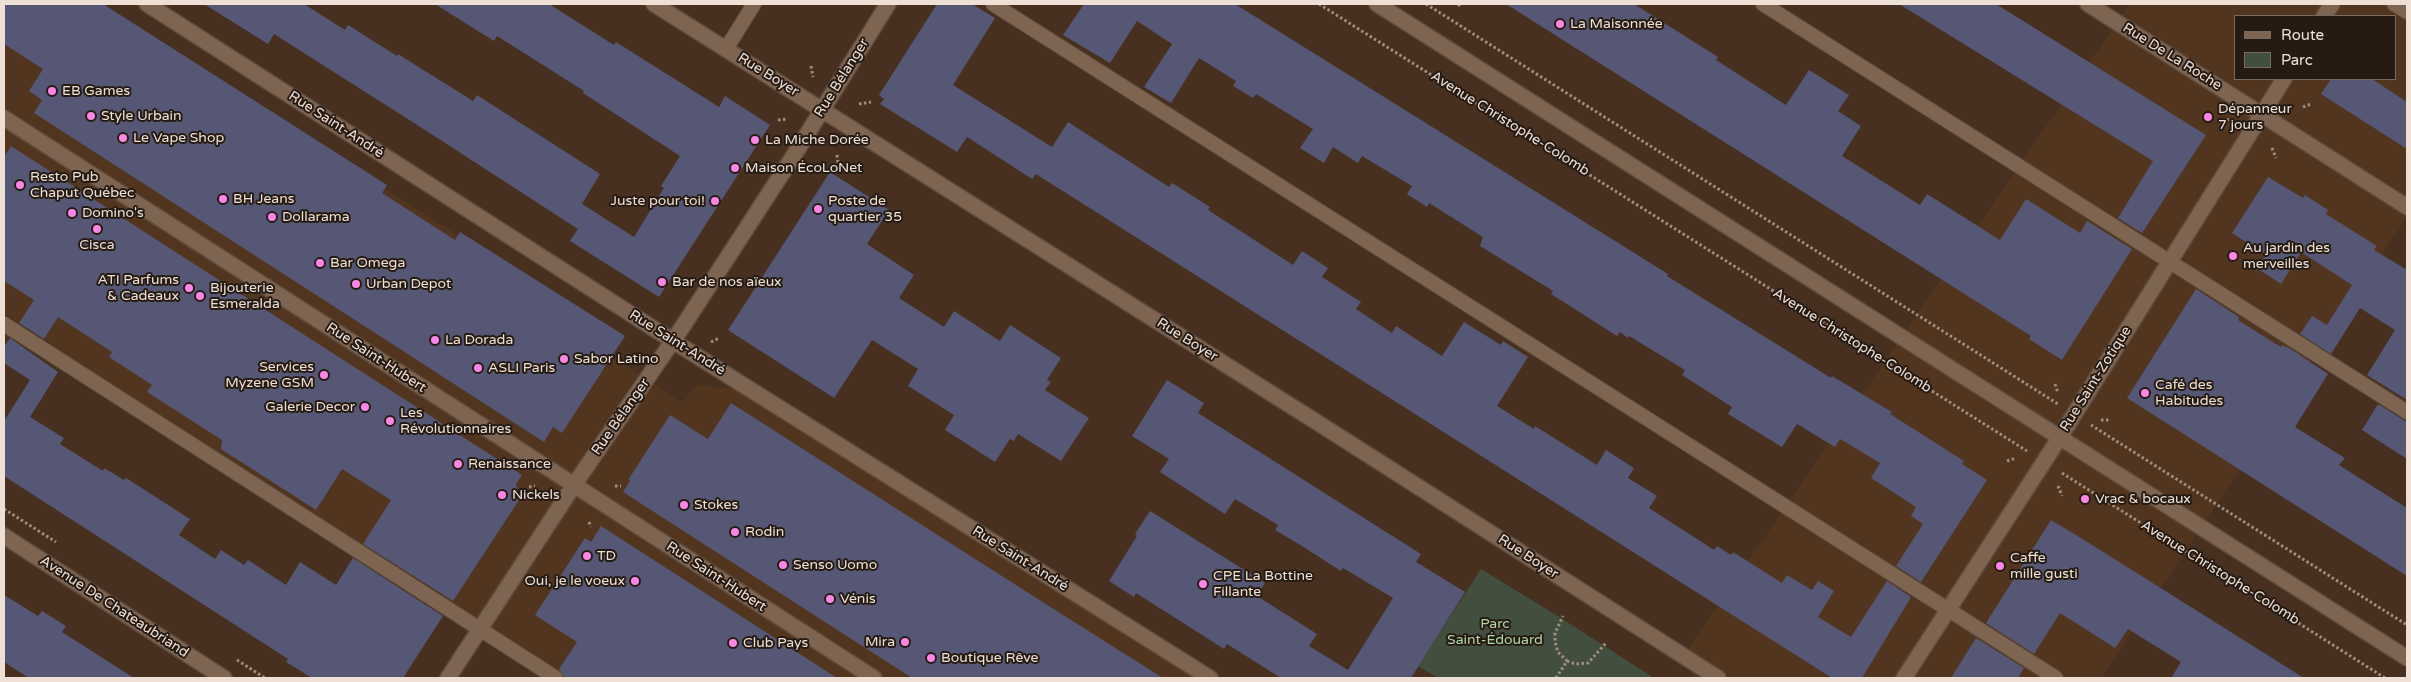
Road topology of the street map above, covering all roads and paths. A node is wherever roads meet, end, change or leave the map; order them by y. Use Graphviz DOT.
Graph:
graph roads {
  1 [pos="147,4"];
  2 [pos="654,4"];
  3 [pos="754,4"];
  4 [pos="888,4"];
  5 [pos="993,4"];
  6 [pos="1319,4"];
  7 [pos="1377,4"];
  8 [pos="1426,4"];
  9 [pos="1763,4"];
  10 [pos="2088,4"];
  11 [pos="2332,4"];
  12 [pos="2394,4"];
  13 [pos="2407,12"];
  14 [pos="2325,15"];
  15 [pos="726,49"];
  16 [pos="811,66"];
  17 [pos="813,77"];
  18 [pos="2283,80"];
  19 [pos="871,102"];
  20 [pos="859,104"];
  21 [pos="2311,104"];
  22 [pos="2303,107"];
  23 [pos="823,109"];
  24 [pos="2261,114"];
  25 [pos="4,118"];
  26 [pos="788,119"];
  27 [pos="2229,119"];
  28 [pos="778,120"];
  29 [pos="2222,122"];
  30 [pos="2272,148"];
  31 [pos="837,155"];
  32 [pos="2276,158"];
  33 [pos="838,164"];
  34 [pos="2407,206"];
  35 [pos="2169,262"];
  36 [pos="4,324"];
  37 [pos="673,341"];
  38 [pos="2055,384"];
  39 [pos="2058,393"];
  40 [pos="2407,412"];
  41 [pos="2074,414"];
  42 [pos="2102,420"];
  43 [pos="2110,420"];
  44 [pos="2060,437"];
  45 [pos="2016,458"];
  46 [pos="2007,461"];
  47 [pos="2044,462"];
  48 [pos="574,485"];
  49 [pos="535,486"];
  50 [pos="615,486"];
  51 [pos="621,486"];
  52 [pos="2058,486"];
  53 [pos="529,487"];
  54 [pos="2062,496"];
  55 [pos="589,522"];
  56 [pos="591,527"];
  57 [pos="4,536"];
  58 [pos="1948,610"];
  59 [pos="1563,616"];
  60 [pos="2407,625"];
  61 [pos="480,629"];
  62 [pos="1606,643"];
  63 [pos="2407,658"];
  64 [pos="1567,661"];
  65 [pos="224,678"];
  66 [pos="448,678"];
  67 [pos="556,678"];
  68 [pos="874,678"];
  69 [pos="1210,678"];
  70 [pos="1556,678"];
  71 [pos="1718,678"];
  72 [pos="1904,678"];
  73 [pos="2056,678"];
  74 [pos="2385,678"];
  1 -- 37 [label="street, Rue Saint-André"];
  2 -- 15 [label="street, Rue Boyer"];
  3 -- 15 [label="lane"];
  4 -- 23 [label="street, Rue Bélanger"];
  5 -- 58 [label="lane"];
  6 -- 47 [label="path, Avenue Christophe-Colomb"];
  7 -- 44 [label="street, Avenue Christophe-Colomb"];
  8 -- 41 [label="path"];
  9 -- 35 [label="lane"];
  10 -- 24 [label="street, Rue De La Roche"];
  11 -- 14 [label="street"];
  12 -- 13 [label="lane"];
  15 -- 23 [label="street, Rue Boyer"];
  16 -- 17 [label="path"];
  18 -- 24 [label="street, Rue Saint-Zotique"];
  19 -- 20 [label="path"];
  21 -- 22 [label="path"];
  23 -- 37 [label="street, Rue Bélanger"];
  23 -- 71 [label="street, Rue Boyer"];
  24 -- 34 [label="street, Rue De La Roche"];
  24 -- 35 [label="street, Rue Saint-Zotique"];
  25 -- 48 [label="street, Rue Saint-Hubert"];
  26 -- 28 [label="path"];
  27 -- 29 [label="path"];
  30 -- 32 [label="path"];
  31 -- 33 [label="path"];
  35 -- 40 [label="lane"];
  35 -- 41 [label="street, Rue Saint-Zotique"];
  36 -- 61 [label="lane"];
  37 -- 48 [label="street, Rue Bélanger"];
  37 -- 69 [label="street, Rue Saint-André"];
  38 -- 39 [label="path"];
  41 -- 44 [label="street, Rue Saint-Zotique"];
  41 -- 60 [label="path"];
  42 -- 43 [label="path"];
  44 -- 47 [label="street, Rue Saint-Zotique"];
  44 -- 63 [label="street, Avenue Christophe-Colomb"];
  45 -- 46 [label="path"];
  47 -- 58 [label="street, Rue Saint-Zotique"];
  47 -- 74 [label="path, Avenue Christophe-Colomb"];
  48 -- 61 [label="street, Rue Bélanger"];
  48 -- 68 [label="street, Rue Saint-Hubert"];
  49 -- 53 [label="path"];
  50 -- 51 [label="path"];
  52 -- 54 [label="path"];
  55 -- 56 [label="path"];
  57 -- 65 [label="street, Avenue De Chateaubriand"];
  58 -- 72 [label="street, Rue Saint-Zotique"];
  58 -- 73 [label="lane"];
  59 -- 64 [label="path"];
  61 -- 66 [label="street, Rue Bélanger"];
  61 -- 67 [label="lane"];
  62 -- 64 [label="path"];
  64 -- 70 [label="path"];
}
